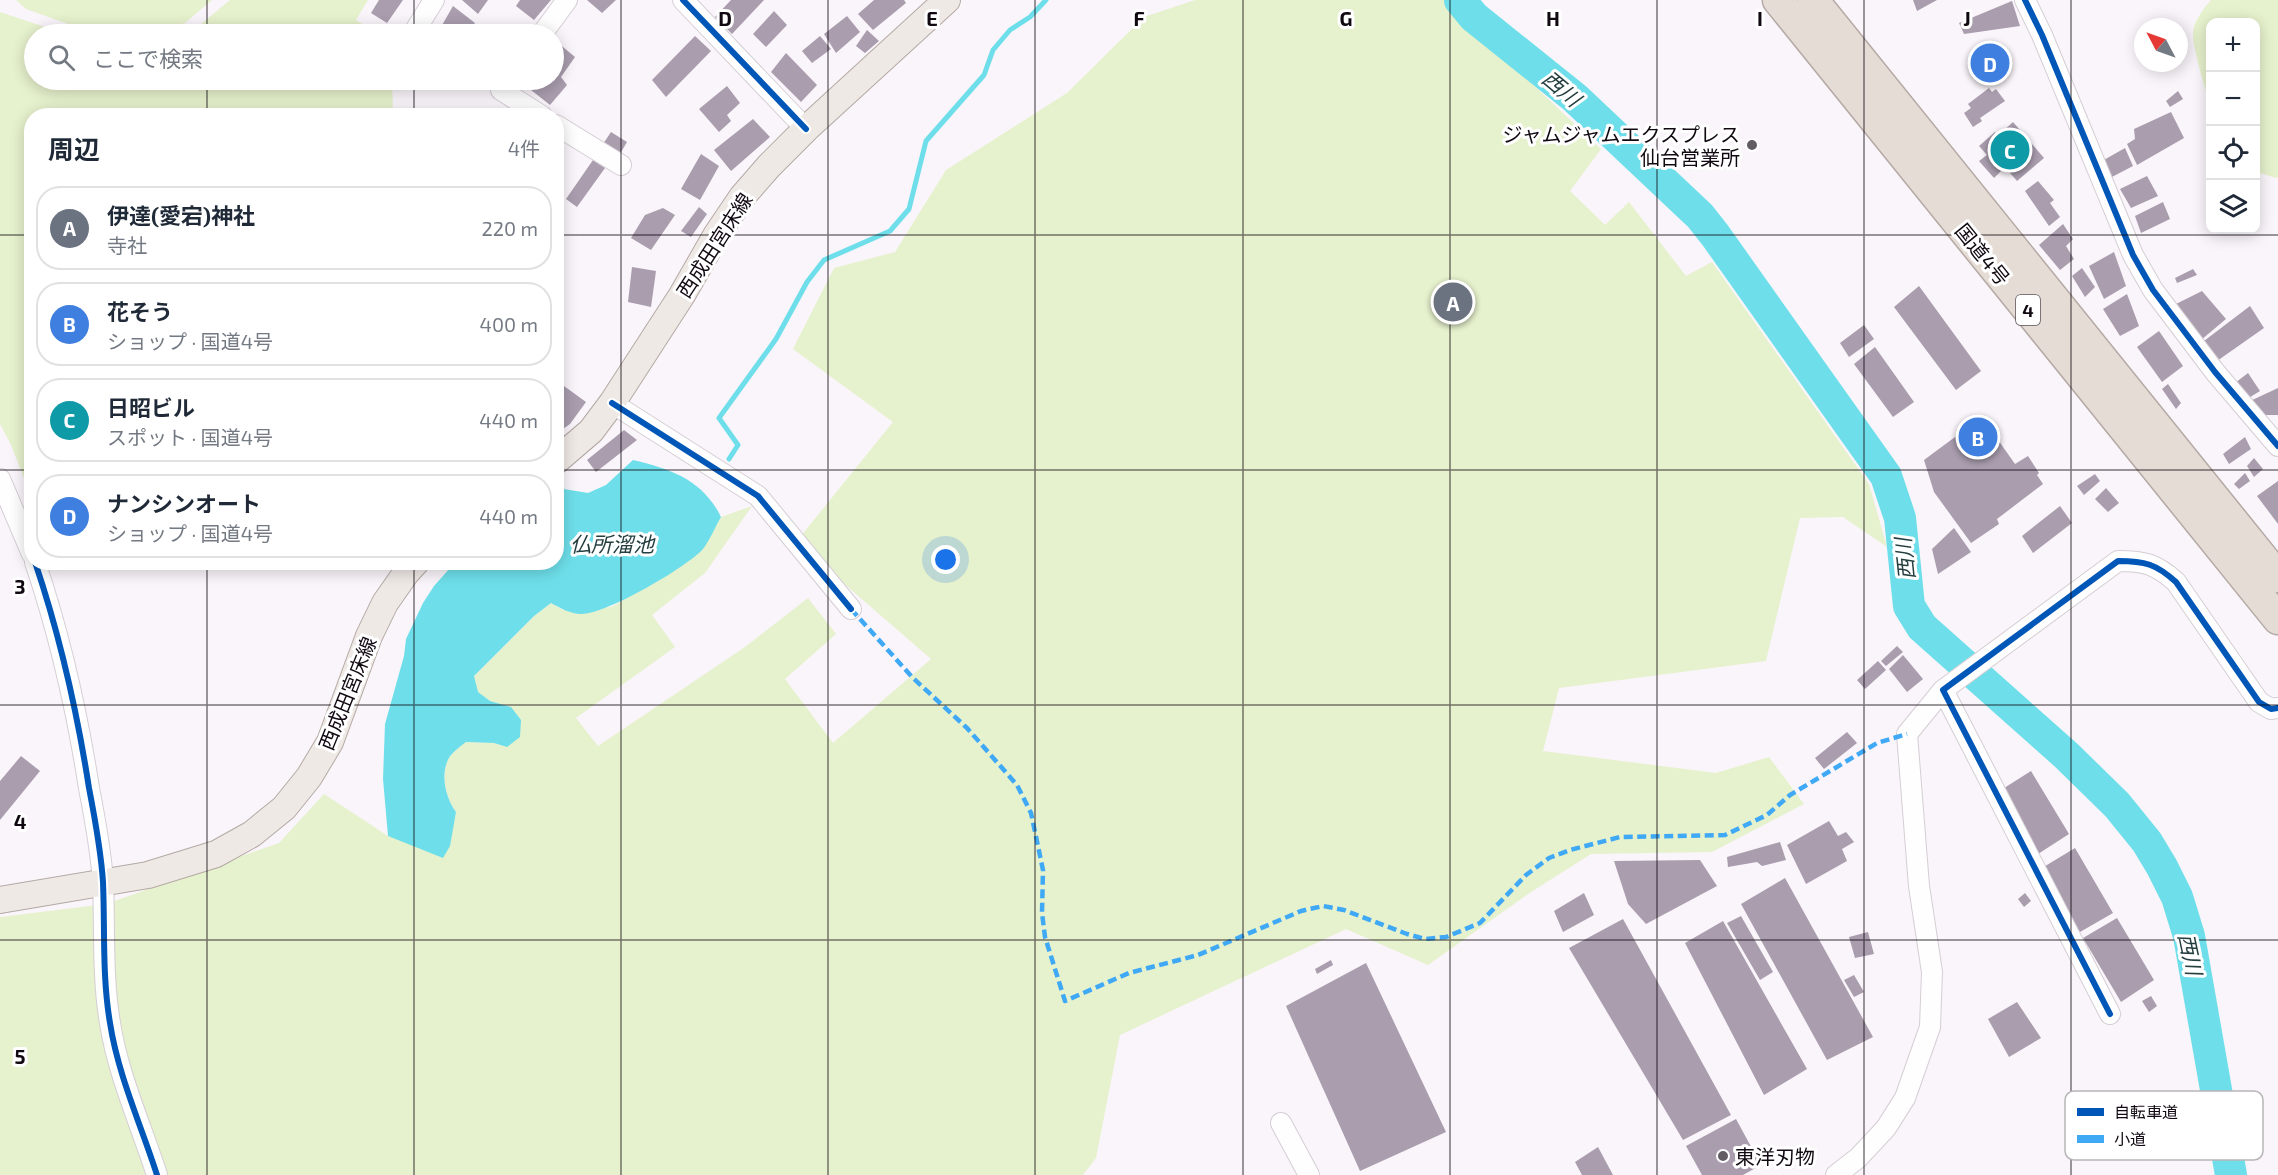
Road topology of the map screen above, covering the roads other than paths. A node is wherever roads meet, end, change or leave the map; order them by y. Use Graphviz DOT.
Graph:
graph roads {
  1 [pos="434,0"];
  2 [pos="567,0"];
  3 [pos="683,0"];
  4 [pos="946,0"];
  5 [pos="1779,0"];
  6 [pos="1814,0"];
  7 [pos="2025,0"];
  8 [pos="419,24"];
  9 [pos="549,24"];
  10 [pos="501,90"];
  11 [pos="529,108"];
  12 [pos="806,129"];
  13 [pos="564,130"];
  14 [pos="621,165"];
  15 [pos="612,403"];
  16 [pos="2278,446"];
  17 [pos="564,454"];
  18 [pos="0,479"];
  19 [pos="24,535"];
  20 [pos="38,570"];
  21 [pos="409,570"];
  22 [pos="2278,577"];
  23 [pos="851,609"];
  24 [pos="2278,619"];
  25 [pos="1943,690"];
  26 [pos="2278,708"];
  27 [pos="103,881"];
  28 [pos="0,900"];
  29 [pos="2110,1014"];
  30 [pos="1281,1123"];
  31 [pos="157,1175"];
  32 [pos="1309,1175"];
  33 [pos="1836,1175"];
  1 -- 8 [label="street"];
  2 -- 9 [label="street"];
  3 -- 12 [label="street"];
  4 -- 12 [label="main road, 西成田宮床線"];
  5 -- 24 [label="highway, 国道4号 / 4"];
  6 -- 22 [label="highway, 国道4号 / 4"];
  7 -- 16 [label="street"];
  10 -- 11 [label="street"];
  12 -- 15 [label="main road, 西成田宮床線"];
  13 -- 14 [label="street"];
  15 -- 17 [label="main road, 西成田宮床線"];
  15 -- 23 [label="street"];
  18 -- 19 [label="street"];
  20 -- 27 [label="street"];
  21 -- 27 [label="main road, 西成田宮床線"];
  25 -- 26 [label="street"];
  25 -- 29 [label="street"];
  25 -- 33 [label="street"];
  27 -- 28 [label="main road, 西成田宮床線"];
  27 -- 31 [label="street"];
  30 -- 32 [label="street"];
}
